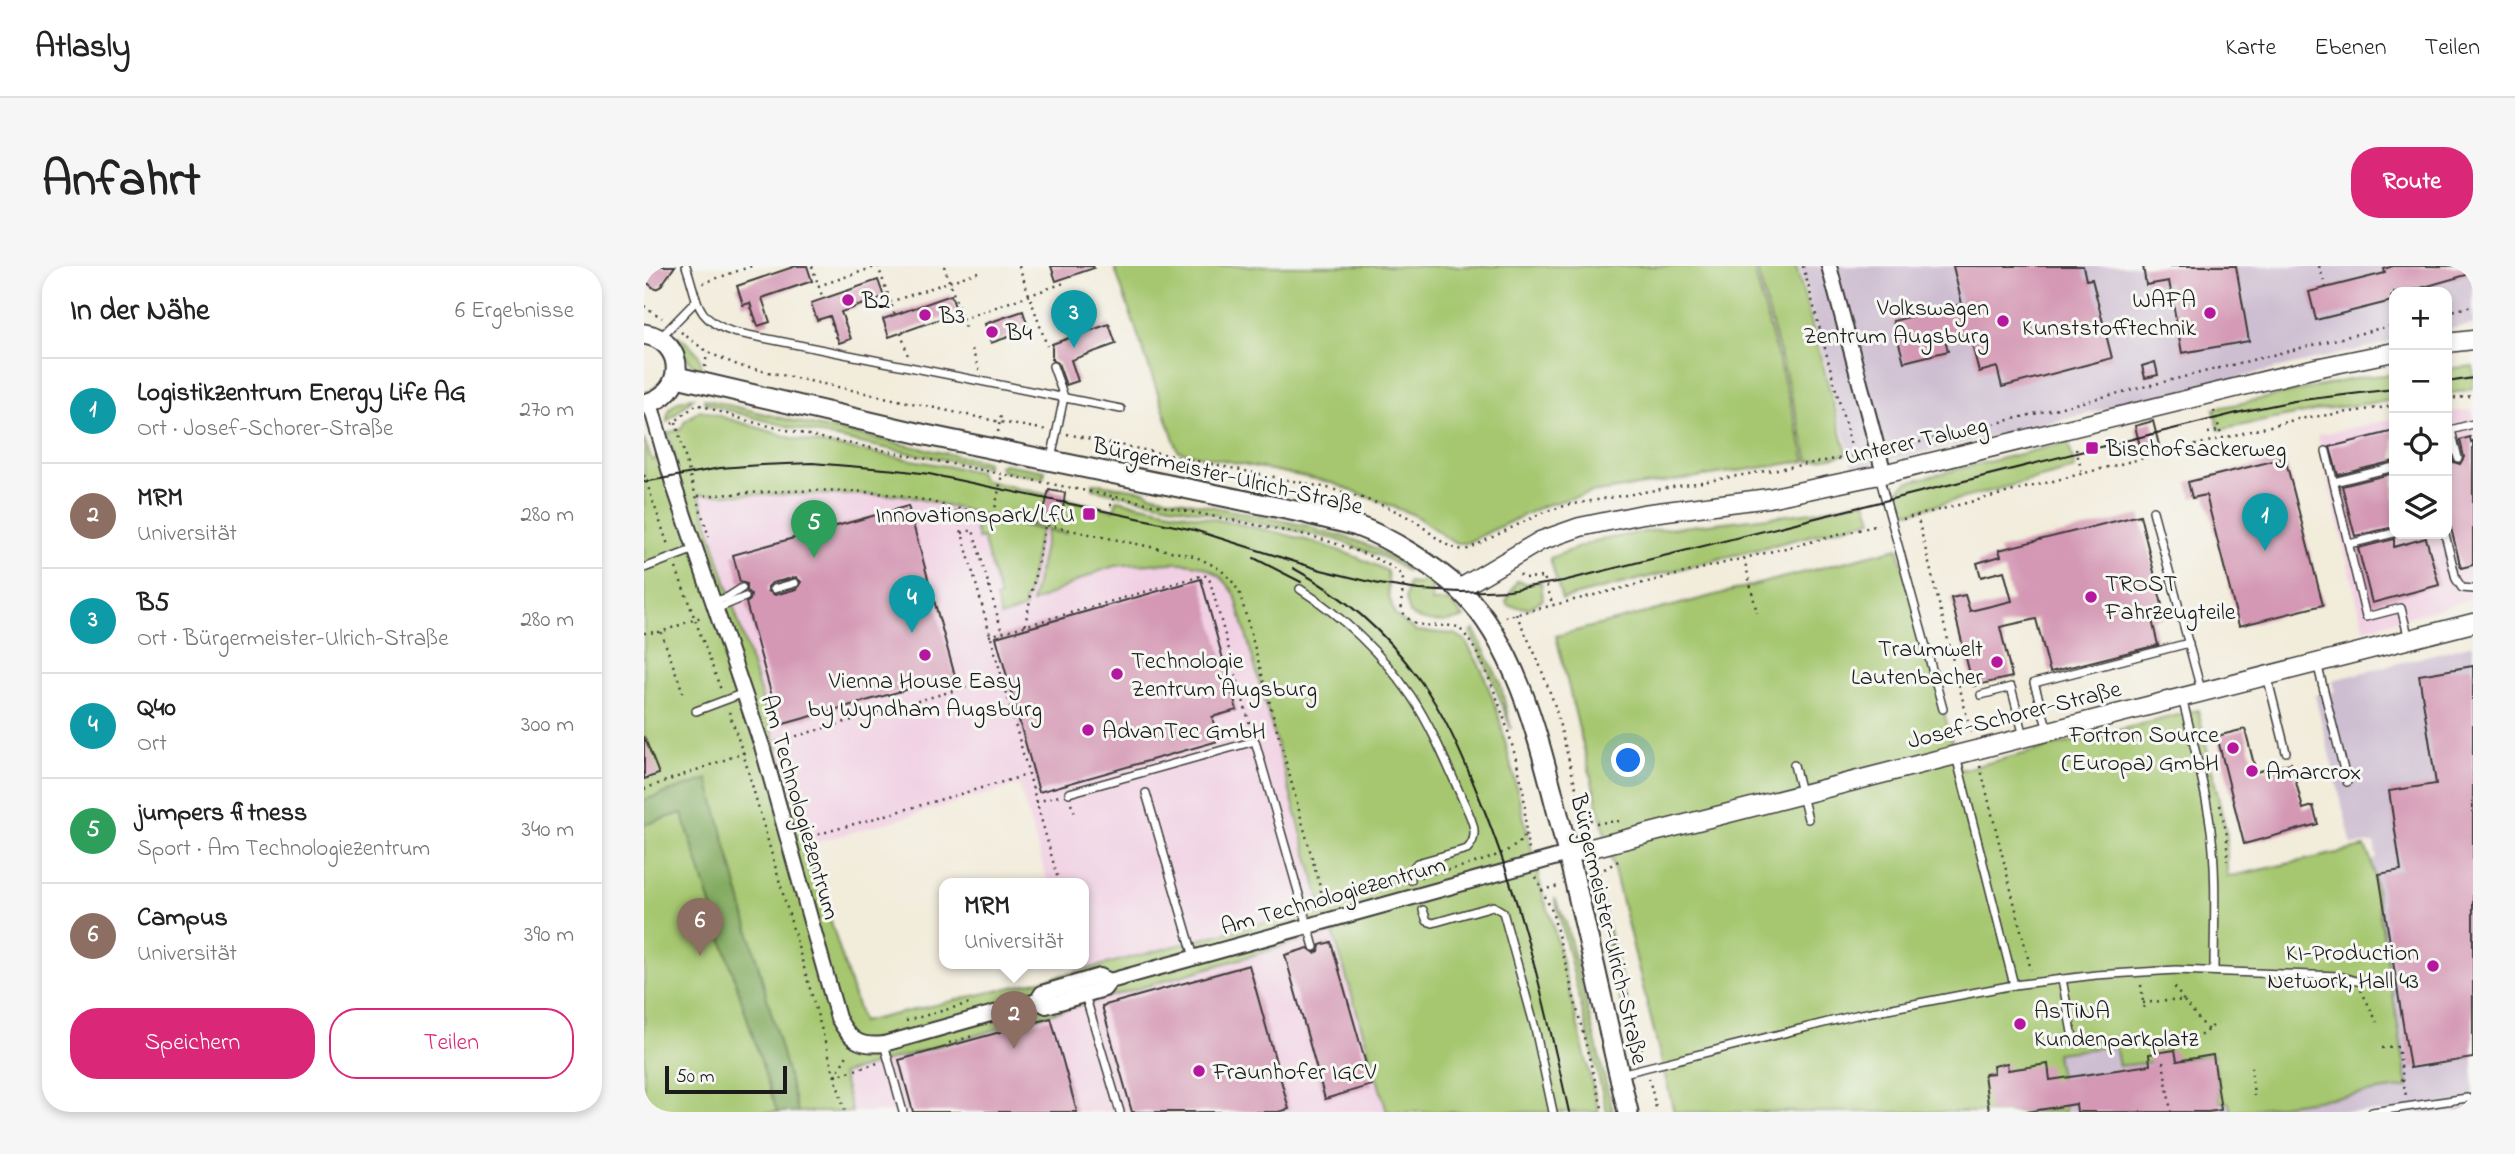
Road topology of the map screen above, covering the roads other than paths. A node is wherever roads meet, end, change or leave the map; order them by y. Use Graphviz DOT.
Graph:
graph roads {
  1 [pos="687,266"];
  2 [pos="1829,266"];
  3 [pos="696,301"];
  4 [pos="652,337"];
  5 [pos="2473,340"];
  6 [pos="2452,342"];
  7 [pos="2389,353"];
  8 [pos="1054,366"];
  9 [pos="677,377"];
  10 [pos="1064,397"];
  11 [pos="647,403"];
  12 [pos="1121,409"];
  13 [pos="2473,424"];
  14 [pos="2452,430"];
  15 [pos="2452,440"];
  16 [pos="2326,451"];
  17 [pos="2458,458"];
  18 [pos="1051,460"];
  19 [pos="2389,468"];
  20 [pos="1882,474"];
  21 [pos="2334,482"];
  22 [pos="2153,511"];
  23 [pos="2389,534"];
  24 [pos="2446,539"];
  25 [pos="2349,544"];
  26 [pos="695,549"];
  27 [pos="644,568"];
  28 [pos="795,583"];
  29 [pos="742,588"];
  30 [pos="774,589"];
  31 [pos="1300,589"];
  32 [pos="1459,589"];
  33 [pos="2473,589"];
  34 [pos="745,597"];
  35 [pos="714,606"];
  36 [pos="2473,623"];
  37 [pos="2409,639"];
  38 [pos="2189,643"];
  39 [pos="2317,663"];
  40 [pos="2267,676"];
  41 [pos="745,692"];
  42 [pos="2201,692"];
  43 [pos="1981,695"];
  44 [pos="2182,697"];
  45 [pos="1943,709"];
  46 [pos="696,711"];
  47 [pos="2048,730"];
  48 [pos="2024,736"];
  49 [pos="2286,752"];
  50 [pos="1956,755"];
  51 [pos="1794,765"];
  52 [pos="2347,782"];
  53 [pos="1069,793"];
  54 [pos="1146,793"];
  55 [pos="1801,794"];
  56 [pos="1808,819"];
  57 [pos="1568,854"];
  58 [pos="1411,880"];
  59 [pos="1423,910"];
  60 [pos="1308,926"];
  61 [pos="1314,947"];
  62 [pos="1195,957"];
  63 [pos="2214,971"];
  64 [pos="2062,979"];
  65 [pos="1110,981"];
  66 [pos="2356,981"];
  67 [pos="2014,985"];
  68 [pos="1084,994"];
  69 [pos="1037,1001"];
  70 [pos="884,1044"];
  71 [pos="2074,1044"];
  72 [pos="1619,1074"];
  73 [pos="2473,1100"];
  74 [pos="903,1112"];
  75 [pos="1119,1112"];
  76 [pos="1553,1112"];
  77 [pos="1628,1112"];
  78 [pos="2371,1112"];
  1 -- 3 [label="lane"];
  2 -- 20 [label="street"];
  3 -- 4 [label="lane"];
  3 -- 10 [label="lane"];
  4 -- 9 [label="main road"];
  5 -- 6 [label="street"];
  7 -- 20 [label="street, Unterer Talweg"];
  8 -- 10 [label="lane"];
  9 -- 11 [label="main road"];
  9 -- 18 [label="main road, Bürgermeister-Ulrich-Straße"];
  10 -- 12 [label="lane"];
  10 -- 18 [label="lane"];
  11 -- 26 [label="street, Am Technologiezentrum"];
  13 -- 14 [label="lane"];
  15 -- 17 [label="lane"];
  16 -- 21 [label="lane"];
  18 -- 32 [label="main road, Bürgermeister-Ulrich-Straße"];
  19 -- 21 [label="lane"];
  20 -- 32 [label="street, Unterer Talweg"];
  20 -- 45 [label="lane"];
  21 -- 25 [label="lane"];
  22 -- 38 [label="lane"];
  23 -- 25 [label="lane"];
  24 -- 33 [label="lane"];
  25 -- 37 [label="lane"];
  26 -- 27 [label="lane"];
  26 -- 35 [label="street, Am Technologiezentrum"];
  28 -- 30 [label="lane"];
  29 -- 35 [label="lane"];
  31 -- 58 [label="lane"];
  32 -- 57 [label="main road, Bürgermeister-Ulrich-Straße"];
  34 -- 35 [label="lane"];
  35 -- 41 [label="street, Am Technologiezentrum"];
  36 -- 37 [label="street, Josef-Schorer-Straße"];
  37 -- 39 [label="street, Josef-Schorer-Straße"];
  38 -- 42 [label="lane"];
  38 -- 47 [label="lane"];
  39 -- 40 [label="street, Josef-Schorer-Straße"];
  39 -- 52 [label="lane"];
  40 -- 42 [label="street, Josef-Schorer-Straße"];
  40 -- 49 [label="lane"];
  41 -- 46 [label="lane"];
  41 -- 70 [label="street, Am Technologiezentrum"];
  42 -- 44 [label="street, Josef-Schorer-Straße"];
  43 -- 48 [label="lane"];
  44 -- 47 [label="street, Josef-Schorer-Straße"];
  44 -- 63 [label="lane"];
  47 -- 48 [label="street, Josef-Schorer-Straße"];
  48 -- 50 [label="street, Josef-Schorer-Straße"];
  50 -- 55 [label="street, Josef-Schorer-Straße"];
  50 -- 67 [label="lane"];
  51 -- 55 [label="lane"];
  53 -- 60 [label="lane"];
  54 -- 62 [label="lane"];
  55 -- 56 [label="lane"];
  55 -- 57 [label="street, Josef-Schorer-Straße"];
  57 -- 60 [label="street, Am Technologiezentrum"];
  57 -- 72 [label="main road, Bürgermeister-Ulrich-Straße"];
  59 -- 76 [label="lane"];
  60 -- 61 [label="lane"];
  60 -- 62 [label="street, Am Technologiezentrum"];
  62 -- 65 [label="street, Am Technologiezentrum"];
  63 -- 64 [label="lane"];
  63 -- 66 [label="lane"];
  64 -- 67 [label="lane"];
  64 -- 71 [label="lane"];
  65 -- 68 [label="street, Am Technologiezentrum"];
  65 -- 69 [label="street, Am Technologiezentrum"];
  67 -- 72 [label="lane"];
  68 -- 69 [label="street, Am Technologiezentrum"];
  68 -- 75 [label="lane"];
  69 -- 70 [label="street, Am Technologiezentrum"];
  70 -- 74 [label="lane"];
  72 -- 77 [label="main road, Bürgermeister-Ulrich-Straße"];
  73 -- 78 [label="lane"];
}
